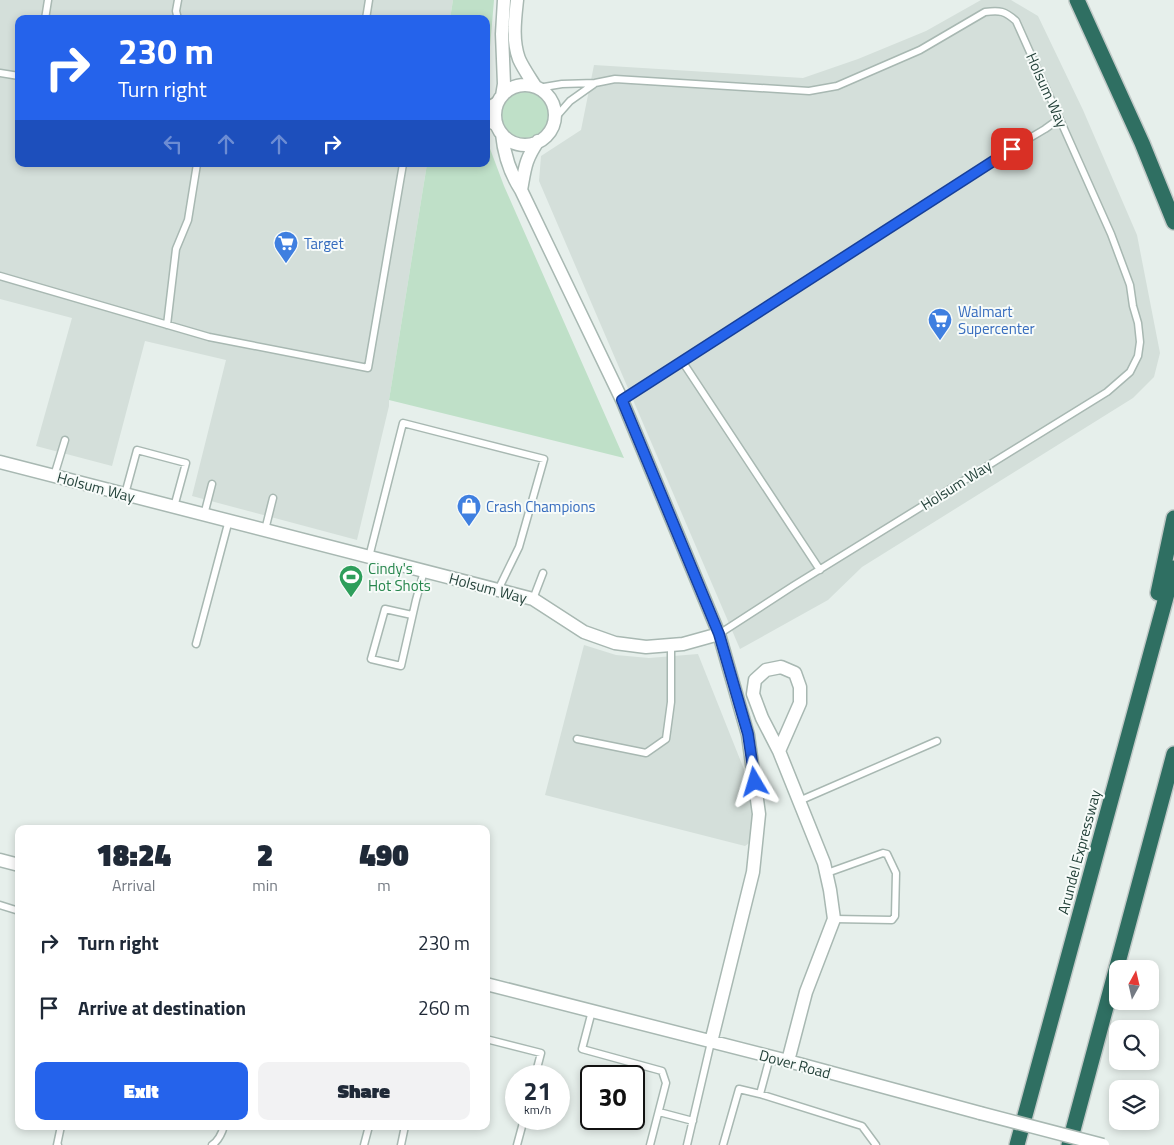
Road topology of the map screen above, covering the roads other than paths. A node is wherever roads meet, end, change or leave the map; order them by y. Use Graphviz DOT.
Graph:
graph roads {
  1 [pos="48,0"];
  2 [pos="178,0"];
  3 [pos="369,0"];
  4 [pos="504,0"];
  5 [pos="516,0"];
  6 [pos="1076,0"];
  7 [pos="45,15"];
  8 [pos="177,15"];
  9 [pos="367,15"];
  10 [pos="0,73"];
  11 [pos="15,75"];
  12 [pos="595,83"];
  13 [pos="537,87"];
  14 [pos="501,97"];
  15 [pos="490,104"];
  16 [pos="555,118"];
  17 [pos="1059,119"];
  18 [pos="490,125"];
  19 [pos="501,131"];
  20 [pos="538,141"];
  21 [pos="197,167"];
  22 [pos="402,167"];
  23 [pos="521,190"];
  24 [pos="1174,222"];
  25 [pos="0,276"];
  26 [pos="167,325"];
  27 [pos="682,361"];
  28 [pos="622,400"];
  29 [pos="65,440"];
  30 [pos="0,462"];
  31 [pos="54,476"];
  32 [pos="212,484"];
  33 [pos="125,494"];
  34 [pos="273,498"];
  35 [pos="174,507"];
  36 [pos="204,515"];
  37 [pos="1174,518"];
  38 [pos="229,520"];
  39 [pos="265,530"];
  40 [pos="369,557"];
  41 [pos="1174,568"];
  42 [pos="820,570"];
  43 [pos="424,571"];
  44 [pos="543,573"];
  45 [pos="498,590"];
  46 [pos="533,599"];
  47 [pos="412,615"];
  48 [pos="719,634"];
  49 [pos="196,644"];
  50 [pos="671,645"];
  51 [pos="577,739"];
  52 [pos="938,741"];
  53 [pos="779,751"];
  54 [pos="1173,760"];
  55 [pos="1114,788"];
  56 [pos="799,802"];
  57 [pos="0,860"];
  58 [pos="15,863"];
  59 [pos="826,873"];
  60 [pos="0,905"];
  61 [pos="15,910"];
  62 [pos="834,919"];
  63 [pos="490,985"];
  64 [pos="592,1011"];
  65 [pos="490,1040"];
  66 [pos="711,1042"];
  67 [pos="770,1057"];
  68 [pos="788,1061"];
  69 [pos="538,1065"];
  70 [pos="760,1094"];
  71 [pos="659,1112"];
  72 [pos="692,1121"];
  73 [pos="60,1130"];
  74 [pos="223,1130"];
  75 [pos="368,1130"];
  76 [pos="404,1130"];
  77 [pos="521,1130"];
  78 [pos="57,1145"];
  79 [pos="212,1145"];
  80 [pos="364,1145"];
  81 [pos="400,1145"];
  82 [pos="517,1145"];
  83 [pos="650,1145"];
  84 [pos="687,1145"];
  85 [pos="723,1145"];
  86 [pos="876,1145"];
  87 [pos="1017,1145"];
  88 [pos="1069,1145"];
  89 [pos="1103,1145"];
  1 -- 7 [label="lane"];
  2 -- 8 [label="lane"];
  3 -- 9 [label="lane"];
  4 -- 14 [label="street"];
  5 -- 13 [label="street"];
  6 -- 24 [label="highway"];
  10 -- 11 [label="lane"];
  12 -- 13 [label="lane"];
  12 -- 16 [label="lane"];
  12 -- 17 [label="lane, Holsum Way"];
  13 -- 14 [label="street"];
  13 -- 16 [label="street"];
  14 -- 15 [label="lane"];
  14 -- 19 [label="street"];
  16 -- 20 [label="street"];
  17 -- 27 [label="lane"];
  17 -- 42 [label="lane, Holsum Way"];
  18 -- 19 [label="lane"];
  19 -- 20 [label="street"];
  19 -- 23 [label="street"];
  20 -- 23 [label="street"];
  21 -- 26 [label="lane"];
  22 -- 26 [label="lane"];
  23 -- 28 [label="street"];
  25 -- 26 [label="lane"];
  27 -- 28 [label="lane"];
  27 -- 42 [label="lane"];
  28 -- 48 [label="street"];
  29 -- 31 [label="lane"];
  30 -- 31 [label="street, Holsum Way"];
  31 -- 33 [label="street, Holsum Way"];
  32 -- 36 [label="lane"];
  33 -- 35 [label="street, Holsum Way"];
  33 -- 35 [label="lane"];
  34 -- 39 [label="lane"];
  35 -- 36 [label="street, Holsum Way"];
  36 -- 38 [label="street, Holsum Way"];
  37 -- 55 [label="highway"];
  38 -- 39 [label="street, Holsum Way"];
  38 -- 49 [label="lane"];
  39 -- 40 [label="street, Holsum Way"];
  40 -- 43 [label="street, Holsum Way"];
  40 -- 45 [label="lane"];
  41 -- 55 [label="highway, Arundel Expressway"];
  42 -- 48 [label="lane, Holsum Way"];
  43 -- 45 [label="street, Holsum Way"];
  43 -- 47 [label="lane"];
  44 -- 46 [label="lane"];
  45 -- 46 [label="street, Holsum Way"];
  46 -- 50 [label="street, Holsum Way"];
  47 -- 47 [label="lane"];
  48 -- 50 [label="street, Holsum Way"];
  48 -- 66 [label="street"];
  50 -- 51 [label="lane"];
  52 -- 56 [label="lane"];
  53 -- 53 [label="street"];
  53 -- 56 [label="street"];
  54 -- 88 [label="highway"];
  55 -- 87 [label="highway, Arundel Expressway"];
  56 -- 59 [label="street"];
  57 -- 58 [label="street"];
  59 -- 62 [label="street"];
  59 -- 62 [label="lane"];
  60 -- 61 [label="lane"];
  62 -- 68 [label="street"];
  63 -- 64 [label="street, Dover Road"];
  64 -- 66 [label="street, Dover Road"];
  64 -- 71 [label="lane"];
  65 -- 69 [label="lane"];
  66 -- 67 [label="street, Dover Road"];
  66 -- 72 [label="lane"];
  67 -- 68 [label="street, Dover Road"];
  67 -- 70 [label="lane"];
  68 -- 89 [label="street, Dover Road, bridge"];
  70 -- 85 [label="lane"];
  70 -- 86 [label="lane"];
  71 -- 72 [label="lane"];
  71 -- 83 [label="lane"];
  72 -- 84 [label="lane"];
  73 -- 78 [label="lane"];
  74 -- 79 [label="lane"];
  75 -- 80 [label="lane"];
  76 -- 81 [label="lane"];
  77 -- 82 [label="lane"];
}
